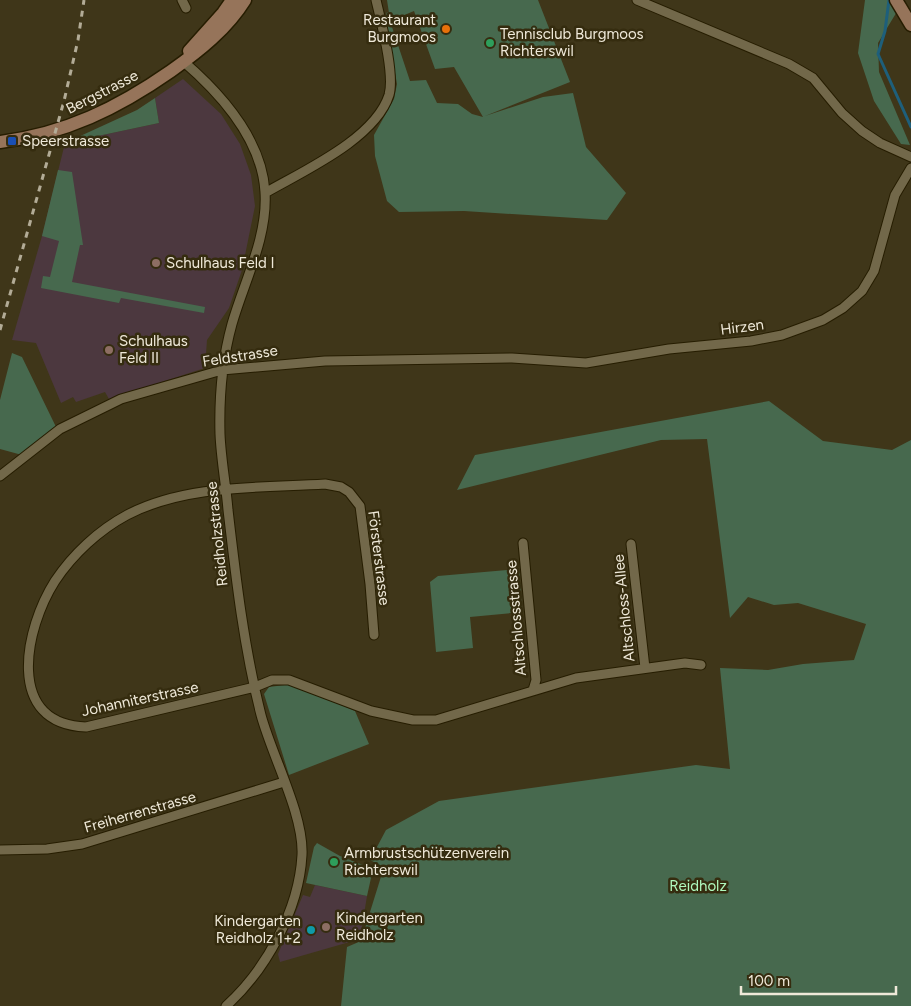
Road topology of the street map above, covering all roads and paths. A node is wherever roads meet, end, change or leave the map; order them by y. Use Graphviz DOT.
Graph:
graph roads {
  1 [pos="232,0"];
  2 [pos="246,0"];
  3 [pos="376,0"];
  4 [pos="637,0"];
  5 [pos="896,0"];
  6 [pos="911,25"];
  7 [pos="184,62"];
  8 [pos="0,142"];
  9 [pos="911,157"];
  10 [pos="911,168"];
  11 [pos="265,193"];
  12 [pos="481,360"];
  13 [pos="222,370"];
  14 [pos="0,476"];
  15 [pos="226,490"];
  16 [pos="523,543"];
  17 [pos="631,544"];
  18 [pos="374,635"];
  19 [pos="701,665"];
  20 [pos="645,668"];
  21 [pos="255,687"];
  22 [pos="533,690"];
  23 [pos="284,782"];
  24 [pos="0,850"];
  25 [pos="226,1006"];
  1 -- 7 [label="main road, Bergstrasse"];
  2 -- 7 [label="main road, Bergstrasse"];
  3 -- 11 [label="street"];
  4 -- 9 [label="street"];
  5 -- 6 [label="main road"];
  7 -- 8 [label="main road, Bergstrasse"];
  7 -- 11 [label="street, Reidholzstrasse"];
  10 -- 12 [label="street, Hirzen"];
  11 -- 13 [label="street, Reidholzstrasse"];
  12 -- 13 [label="street, Feldstrasse"];
  13 -- 14 [label="street, Feldstrasse"];
  13 -- 15 [label="street, Reidholzstrasse"];
  15 -- 18 [label="street, Försterstrasse"];
  15 -- 21 [label="street, Reidholzstrasse"];
  15 -- 21 [label="street, Johanniterstrasse"];
  16 -- 22 [label="street, Altschlossstrasse"];
  17 -- 20 [label="street, Altschloss-Allee"];
  19 -- 20 [label="street, Altschlossstrasse"];
  20 -- 22 [label="street, Altschlossstrasse"];
  21 -- 22 [label="street, Altschlossstrasse"];
  21 -- 23 [label="street, Reidholzstrasse"];
  23 -- 24 [label="street, Freiherrenstrasse"];
  23 -- 25 [label="street, Reidholzstrasse"];
}
